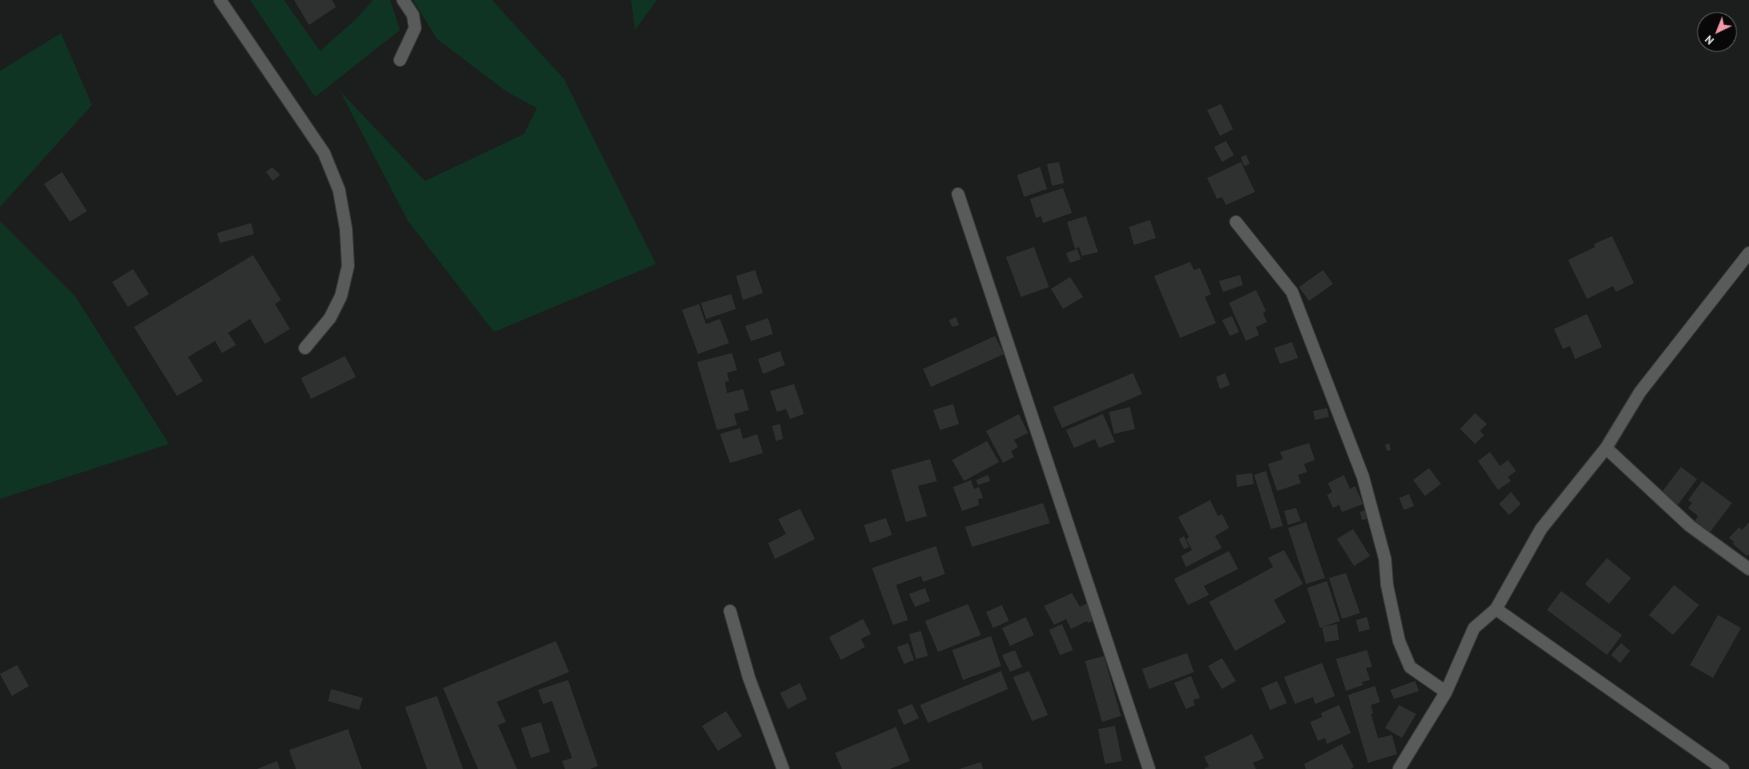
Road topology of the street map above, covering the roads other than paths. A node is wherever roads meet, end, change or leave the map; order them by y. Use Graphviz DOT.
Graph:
graph roads {
  1 [pos="220,0"];
  2 [pos="403,0"];
  3 [pos="400,60"];
  4 [pos="958,194"];
  5 [pos="1236,222"];
  6 [pos="1749,252"];
  7 [pos="305,348"];
  8 [pos="1606,448"];
  9 [pos="1749,569"];
  10 [pos="1496,609"];
  11 [pos="730,611"];
  12 [pos="1446,692"];
  13 [pos="783,769"];
  14 [pos="1149,769"];
  15 [pos="1399,769"];
  16 [pos="1723,769"];
  1 -- 7 [label="street"];
  2 -- 3 [label="street"];
  4 -- 14 [label="street"];
  5 -- 12 [label="street"];
  6 -- 8 [label="street"];
  8 -- 9 [label="street"];
  8 -- 10 [label="street"];
  10 -- 12 [label="street"];
  10 -- 16 [label="street"];
  11 -- 13 [label="street"];
  12 -- 15 [label="street"];
}
